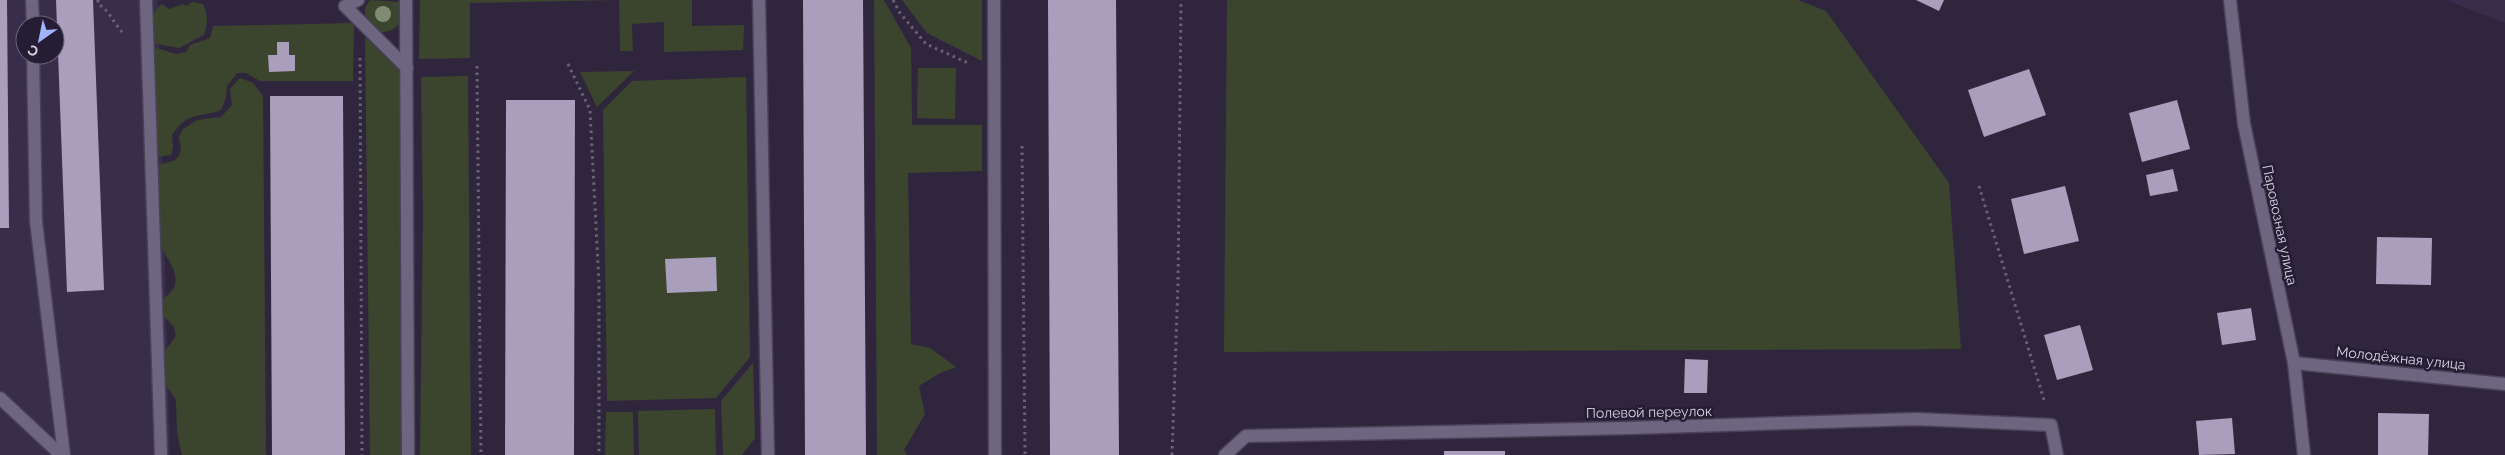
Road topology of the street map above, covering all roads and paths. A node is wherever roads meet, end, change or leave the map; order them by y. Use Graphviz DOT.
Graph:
graph roads {
  1 [pos="32,0"];
  2 [pos="146,0"];
  3 [pos="358,0"];
  4 [pos="406,0"];
  5 [pos="759,0"];
  6 [pos="893,0"];
  7 [pos="994,0"];
  8 [pos="1181,0"];
  9 [pos="2230,0"];
  10 [pos="33,15"];
  11 [pos="360,22"];
  12 [pos="568,64"];
  13 [pos="33,65"];
  14 [pos="477,66"];
  15 [pos="407,68"];
  16 [pos="994,75"];
  17 [pos="1022,138"];
  18 [pos="1979,186"];
  19 [pos="2294,363"];
  20 [pos="2505,384"];
  21 [pos="0,398"];
  22 [pos="2051,425"];
  23 [pos="62,455"];
  24 [pos="161,455"];
  25 [pos="362,455"];
  26 [pos="408,455"];
  27 [pos="482,455"];
  28 [pos="598,455"];
  29 [pos="768,455"];
  30 [pos="994,455"];
  31 [pos="1025,455"];
  32 [pos="1172,455"];
  33 [pos="1225,455"];
  34 [pos="2057,455"];
  35 [pos="2304,455"];
  1 -- 10 [label="street"];
  2 -- 24 [label="street"];
  3 -- 11 [label="street"];
  4 -- 15 [label="street"];
  5 -- 29 [label="street"];
  6 -- 16 [label="path"];
  7 -- 16 [label="street"];
  8 -- 32 [label="path"];
  9 -- 19 [label="street, Паровозная улица"];
  11 -- 15 [label="street"];
  11 -- 25 [label="path"];
  12 -- 28 [label="path"];
  13 -- 23 [label="street"];
  14 -- 27 [label="path"];
  15 -- 26 [label="street"];
  16 -- 30 [label="street"];
  17 -- 31 [label="path"];
  18 -- 22 [label="path"];
  19 -- 20 [label="street, Молодёжная улица"];
  19 -- 35 [label="street, Паровозная улица"];
  21 -- 23 [label="street"];
  22 -- 33 [label="street, Полевой переулок"];
  22 -- 34 [label="street"];
}
